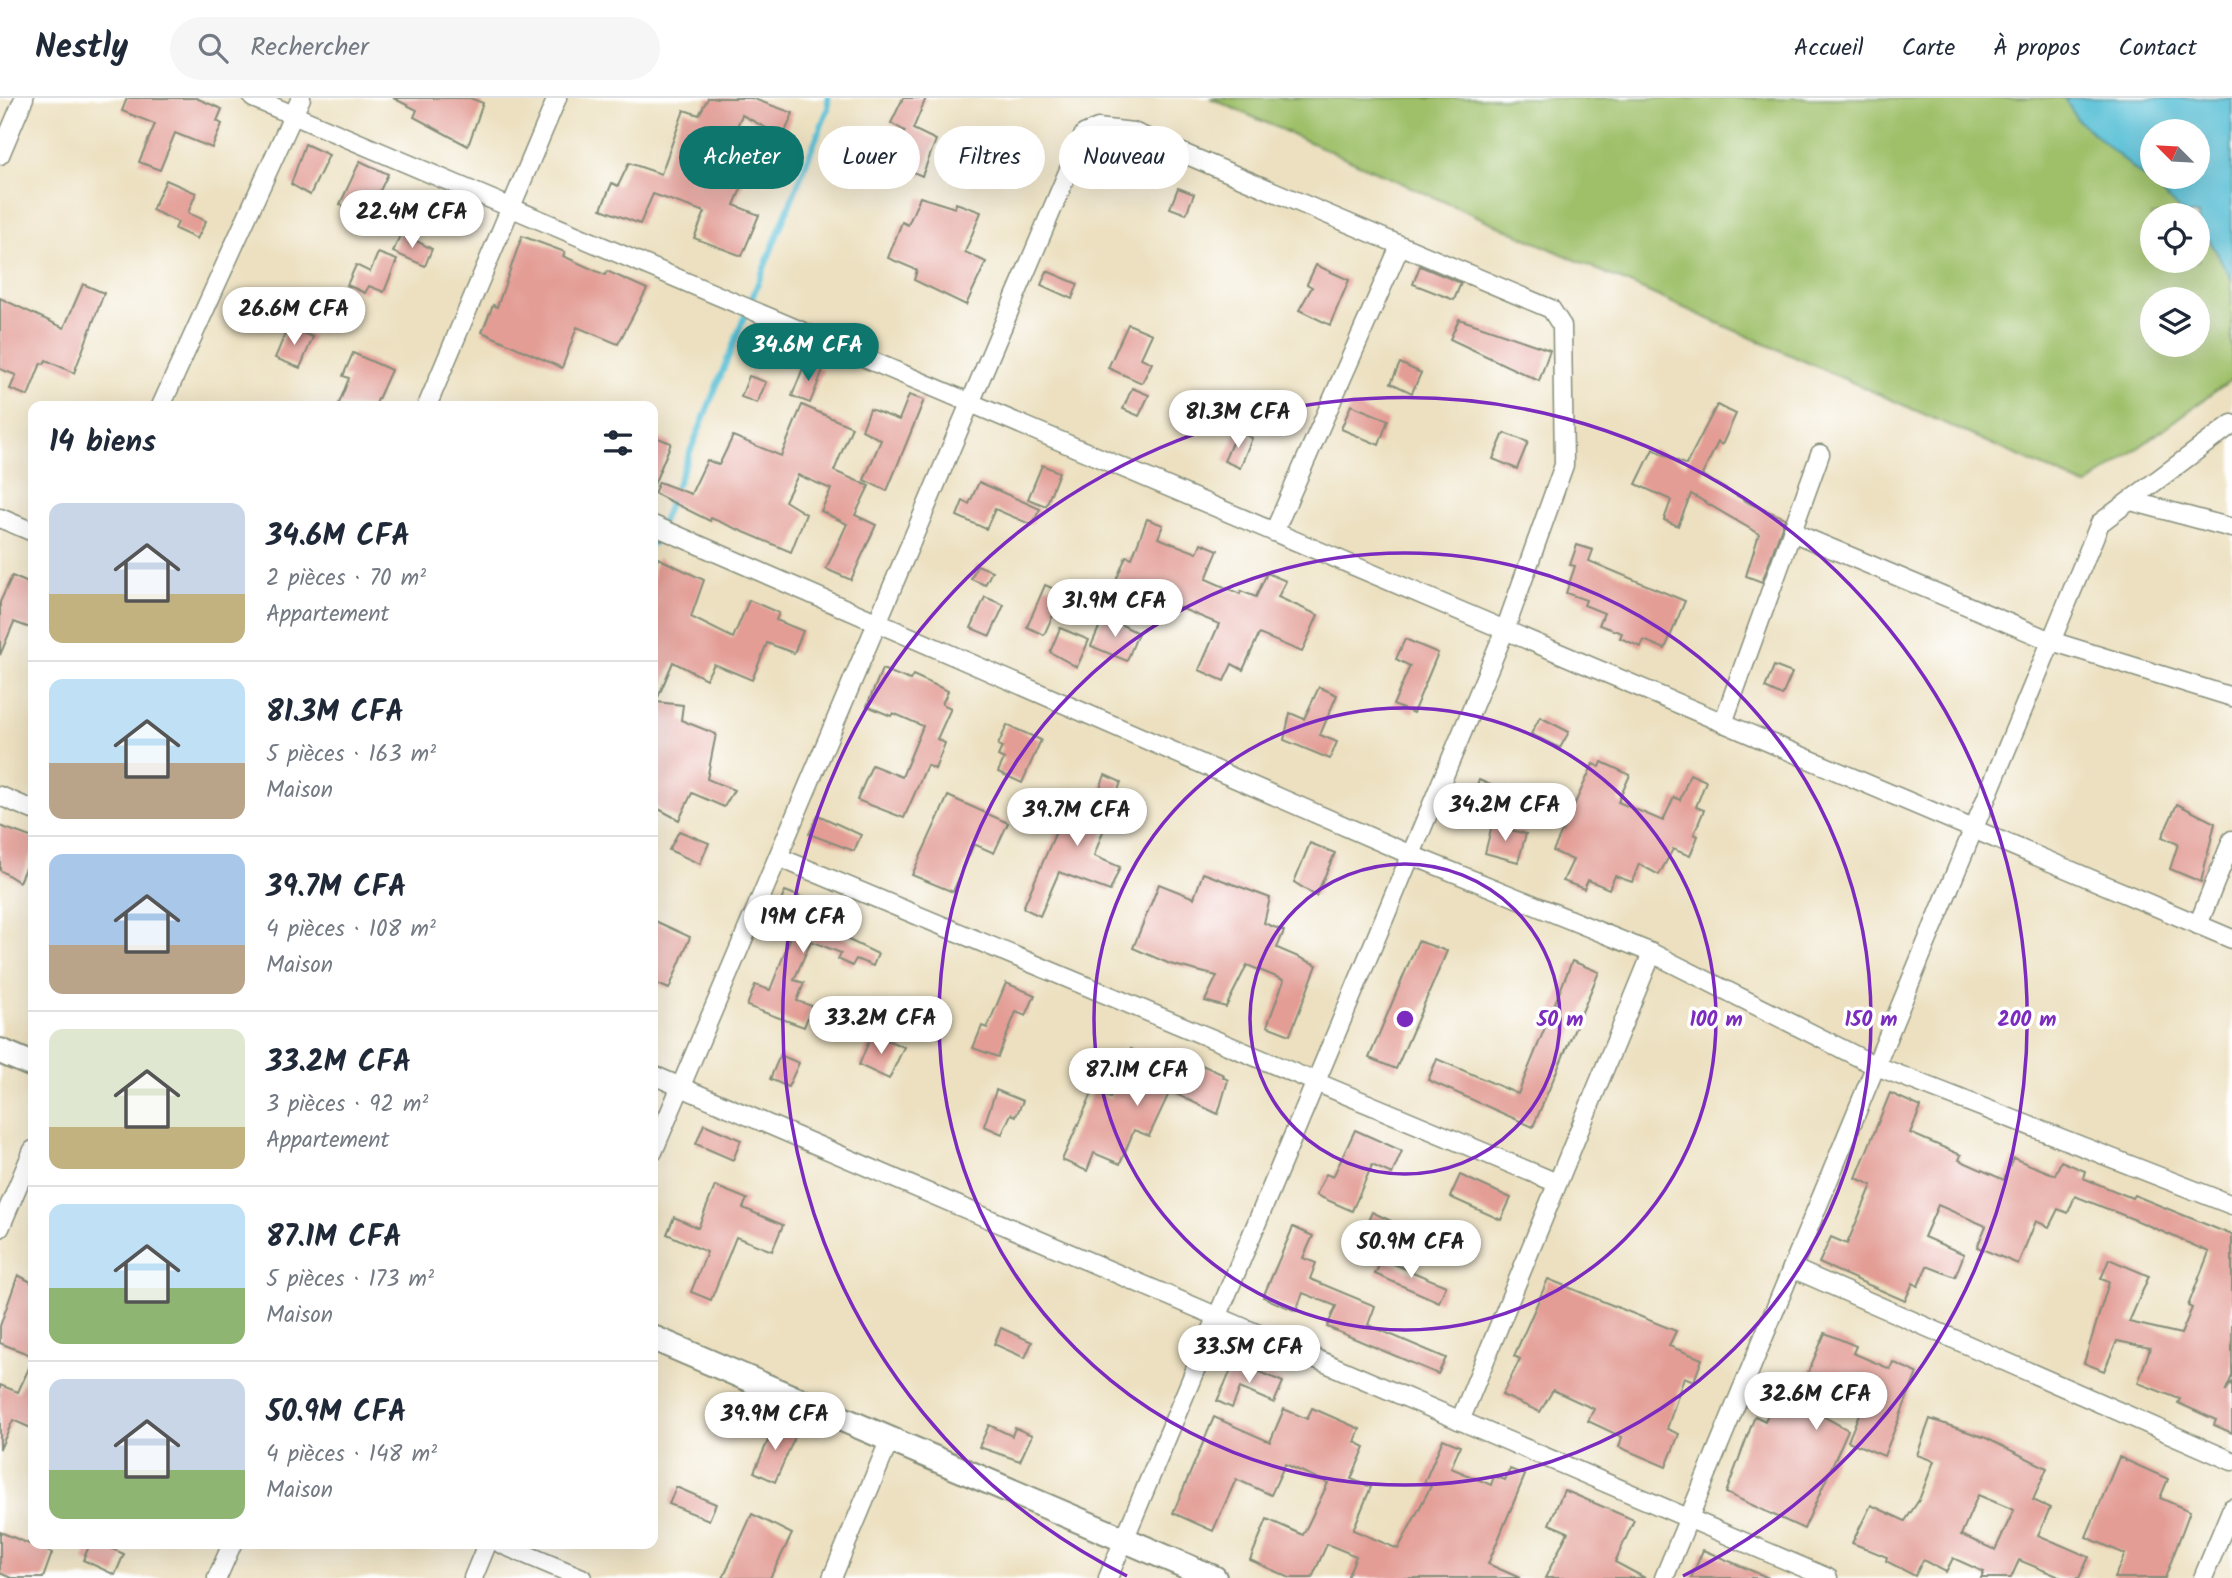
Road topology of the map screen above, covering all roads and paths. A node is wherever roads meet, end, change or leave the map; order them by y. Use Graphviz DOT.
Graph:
graph roads {
  1 [pos="24,98"];
  2 [pos="253,98"];
  3 [pos="301,98"];
  4 [pos="556,98"];
  5 [pos="292,115"];
  6 [pos="0,155"];
  7 [pos="510,208"];
  8 [pos="1400,246"];
  9 [pos="163,401"];
  10 [pos="429,401"];
  11 [pos="970,403"];
  12 [pos="2232,424"];
  13 [pos="1820,454"];
  14 [pos="2131,500"];
  15 [pos="0,518"];
  16 [pos="658,527"];
  17 [pos="2232,528"];
  18 [pos="28,530"];
  19 [pos="1273,532"];
  20 [pos="1792,532"];
  21 [pos="877,621"];
  22 [pos="1505,630"];
  23 [pos="2051,641"];
  24 [pos="2232,697"];
  25 [pos="1723,723"];
  26 [pos="0,796"];
  27 [pos="28,808"];
  28 [pos="1973,830"];
  29 [pos="2232,841"];
  30 [pos="1411,855"];
  31 [pos="778,857"];
  32 [pos="2199,925"];
  33 [pos="2232,939"];
  34 [pos="1652,953"];
  35 [pos="0,1051"];
  36 [pos="28,1063"];
  37 [pos="1874,1065"];
  38 [pos="658,1077"];
  39 [pos="1315,1082"];
  40 [pos="681,1087"];
  41 [pos="658,1140"];
  42 [pos="28,1162"];
  43 [pos="1557,1183"];
  44 [pos="2232,1205"];
  45 [pos="0,1228"];
  46 [pos="1792,1268"];
  47 [pos="1217,1317"];
  48 [pos="658,1340"];
  49 [pos="1460,1421"];
  50 [pos="890,1439"];
  51 [pos="2232,1461"];
  52 [pos="2232,1508"];
  53 [pos="1689,1518"];
  54 [pos="1124,1539"];
  55 [pos="230,1549"];
  56 [pos="485,1549"];
  57 [pos="513,1549"];
  58 [pos="217,1578"];
  59 [pos="473,1578"];
  60 [pos="582,1578"];
  61 [pos="832,1578"];
  62 [pos="1108,1578"];
  63 [pos="1214,1578"];
  64 [pos="1664,1578"];
  65 [pos="1828,1578"];
  66 [pos="2203,1578"];
  1 -- 6 [label="street"];
  2 -- 5 [label="street"];
  3 -- 5 [label="street"];
  4 -- 7 [label="street"];
  5 -- 7 [label="street"];
  5 -- 9 [label="street"];
  7 -- 10 [label="street"];
  7 -- 11 [label="street"];
  8 -- 11 [label="street"];
  8 -- 19 [label="street"];
  8 -- 22 [label="street"];
  11 -- 19 [label="street"];
  11 -- 21 [label="street"];
  12 -- 14 [label="street"];
  13 -- 20 [label="street"];
  14 -- 17 [label="street"];
  14 -- 23 [label="street"];
  15 -- 18 [label="street"];
  16 -- 21 [label="street"];
  19 -- 22 [label="street"];
  20 -- 23 [label="street"];
  20 -- 25 [label="street"];
  21 -- 30 [label="street"];
  21 -- 31 [label="street"];
  22 -- 25 [label="street"];
  22 -- 30 [label="street"];
  23 -- 24 [label="street"];
  23 -- 28 [label="street"];
  25 -- 28 [label="street"];
  26 -- 27 [label="street"];
  28 -- 32 [label="street"];
  28 -- 37 [label="street"];
  29 -- 32 [label="street"];
  30 -- 34 [label="street"];
  30 -- 39 [label="street"];
  31 -- 39 [label="street"];
  31 -- 40 [label="street"];
  32 -- 33 [label="street"];
  34 -- 37 [label="street"];
  34 -- 43 [label="street"];
  35 -- 36 [label="street"];
  37 -- 44 [label="street"];
  37 -- 46 [label="street"];
  38 -- 40 [label="street"];
  39 -- 43 [label="street"];
  39 -- 47 [label="street"];
  40 -- 41 [label="street"];
  40 -- 47 [label="street"];
  42 -- 45 [label="street"];
  43 -- 49 [label="street"];
  46 -- 51 [label="street"];
  46 -- 53 [label="street"];
  47 -- 49 [label="street"];
  47 -- 54 [label="street"];
  48 -- 50 [label="street"];
  49 -- 53 [label="street"];
  50 -- 54 [label="street"];
  50 -- 61 [label="street"];
  52 -- 66 [label="street"];
  53 -- 64 [label="street"];
  53 -- 65 [label="street"];
  54 -- 62 [label="street"];
  54 -- 63 [label="street"];
  55 -- 58 [label="street"];
  56 -- 59 [label="street"];
  57 -- 60 [label="street"];
}
